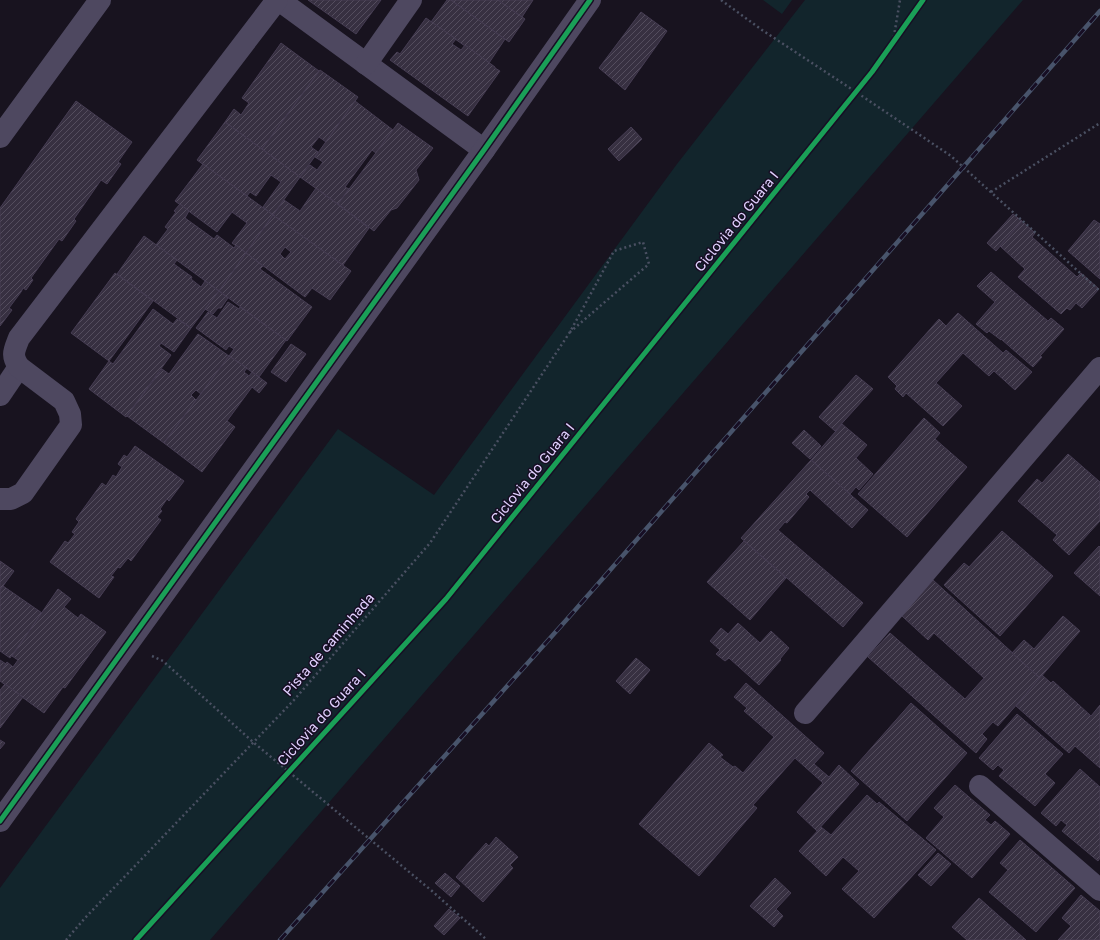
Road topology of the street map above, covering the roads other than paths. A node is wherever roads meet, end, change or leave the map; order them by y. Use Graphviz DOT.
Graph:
graph roads {
  1 [pos="100,0"];
  2 [pos="278,0"];
  3 [pos="411,0"];
  4 [pos="590,0"];
  5 [pos="366,64"];
  6 [pos="0,137"];
  7 [pos="484,150"];
  8 [pos="19,368"];
  9 [pos="1100,368"];
  10 [pos="0,395"];
  11 [pos="0,499"];
  12 [pos="805,713"];
  13 [pos="980,786"];
  14 [pos="0,822"];
  15 [pos="1100,890"];
  1 -- 6 [label="street"];
  2 -- 5 [label="street"];
  2 -- 8 [label="street"];
  3 -- 5 [label="street"];
  4 -- 7 [label="street"];
  5 -- 7 [label="street"];
  7 -- 14 [label="street"];
  8 -- 10 [label="street"];
  8 -- 11 [label="street"];
  9 -- 12 [label="street"];
  13 -- 15 [label="street"];
}
